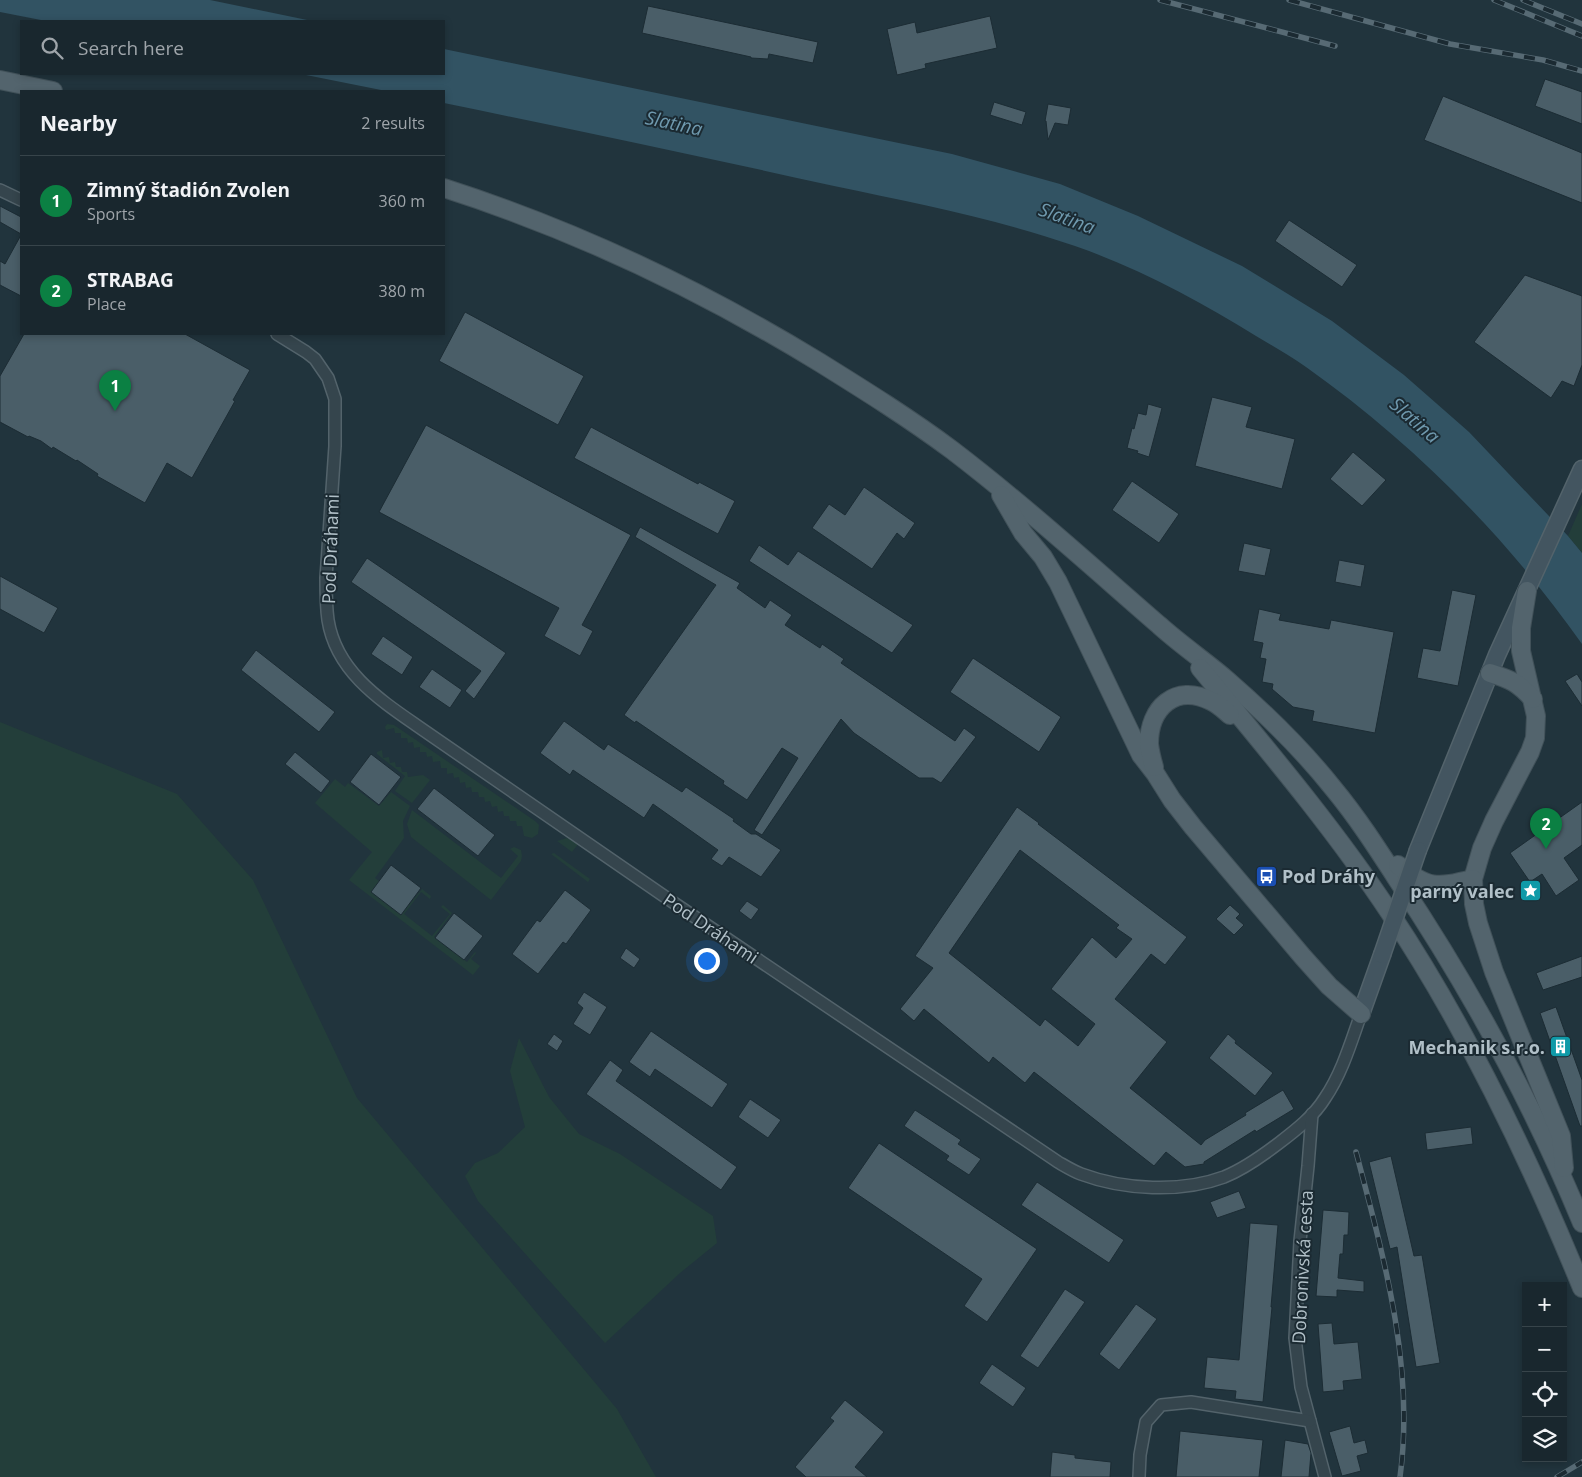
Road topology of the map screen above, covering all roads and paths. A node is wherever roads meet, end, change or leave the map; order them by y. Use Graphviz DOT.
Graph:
graph roads {
  1 [pos="0,80"];
  2 [pos="47,90"];
  3 [pos="445,188"];
  4 [pos="0,190"];
  5 [pos="20,200"];
  6 [pos="280,335"];
  7 [pos="1581,475"];
  8 [pos="994,484"];
  9 [pos="1527,591"];
  10 [pos="1178,642"];
  11 [pos="1490,673"];
  12 [pos="1533,699"];
  13 [pos="1258,737"];
  14 [pos="1155,773"];
  15 [pos="1376,847"];
  16 [pos="1473,879"];
  17 [pos="1361,1014"];
  18 [pos="1312,1114"];
  19 [pos="1566,1184"];
  20 [pos="1582,1223"];
  21 [pos="1582,1288"];
  22 [pos="1310,1422"];
  23 [pos="1139,1477"];
  24 [pos="1325,1477"];
  1 -- 2 [label="main road"];
  3 -- 8 [label="main road"];
  4 -- 5 [label="street"];
  6 -- 18 [label="street, Pod Dráhami"];
  7 -- 9 [label="street"];
  8 -- 10 [label="main road"];
  8 -- 14 [label="main road"];
  9 -- 11 [label="street"];
  9 -- 12 [label="main road"];
  10 -- 13 [label="main road"];
  10 -- 15 [label="main road"];
  11 -- 12 [label="main road"];
  11 -- 17 [label="street, bridge"];
  12 -- 16 [label="main road"];
  13 -- 14 [label="main road"];
  13 -- 21 [label="main road"];
  14 -- 17 [label="main road"];
  15 -- 16 [label="main road"];
  15 -- 19 [label="main road"];
  16 -- 19 [label="main road"];
  17 -- 18 [label="street, Pod Dráhami"];
  18 -- 22 [label="street, Dobronivská cesta"];
  19 -- 20 [label="main road"];
  22 -- 23 [label="street"];
  22 -- 24 [label="street, Dobronivská cesta"];
}
